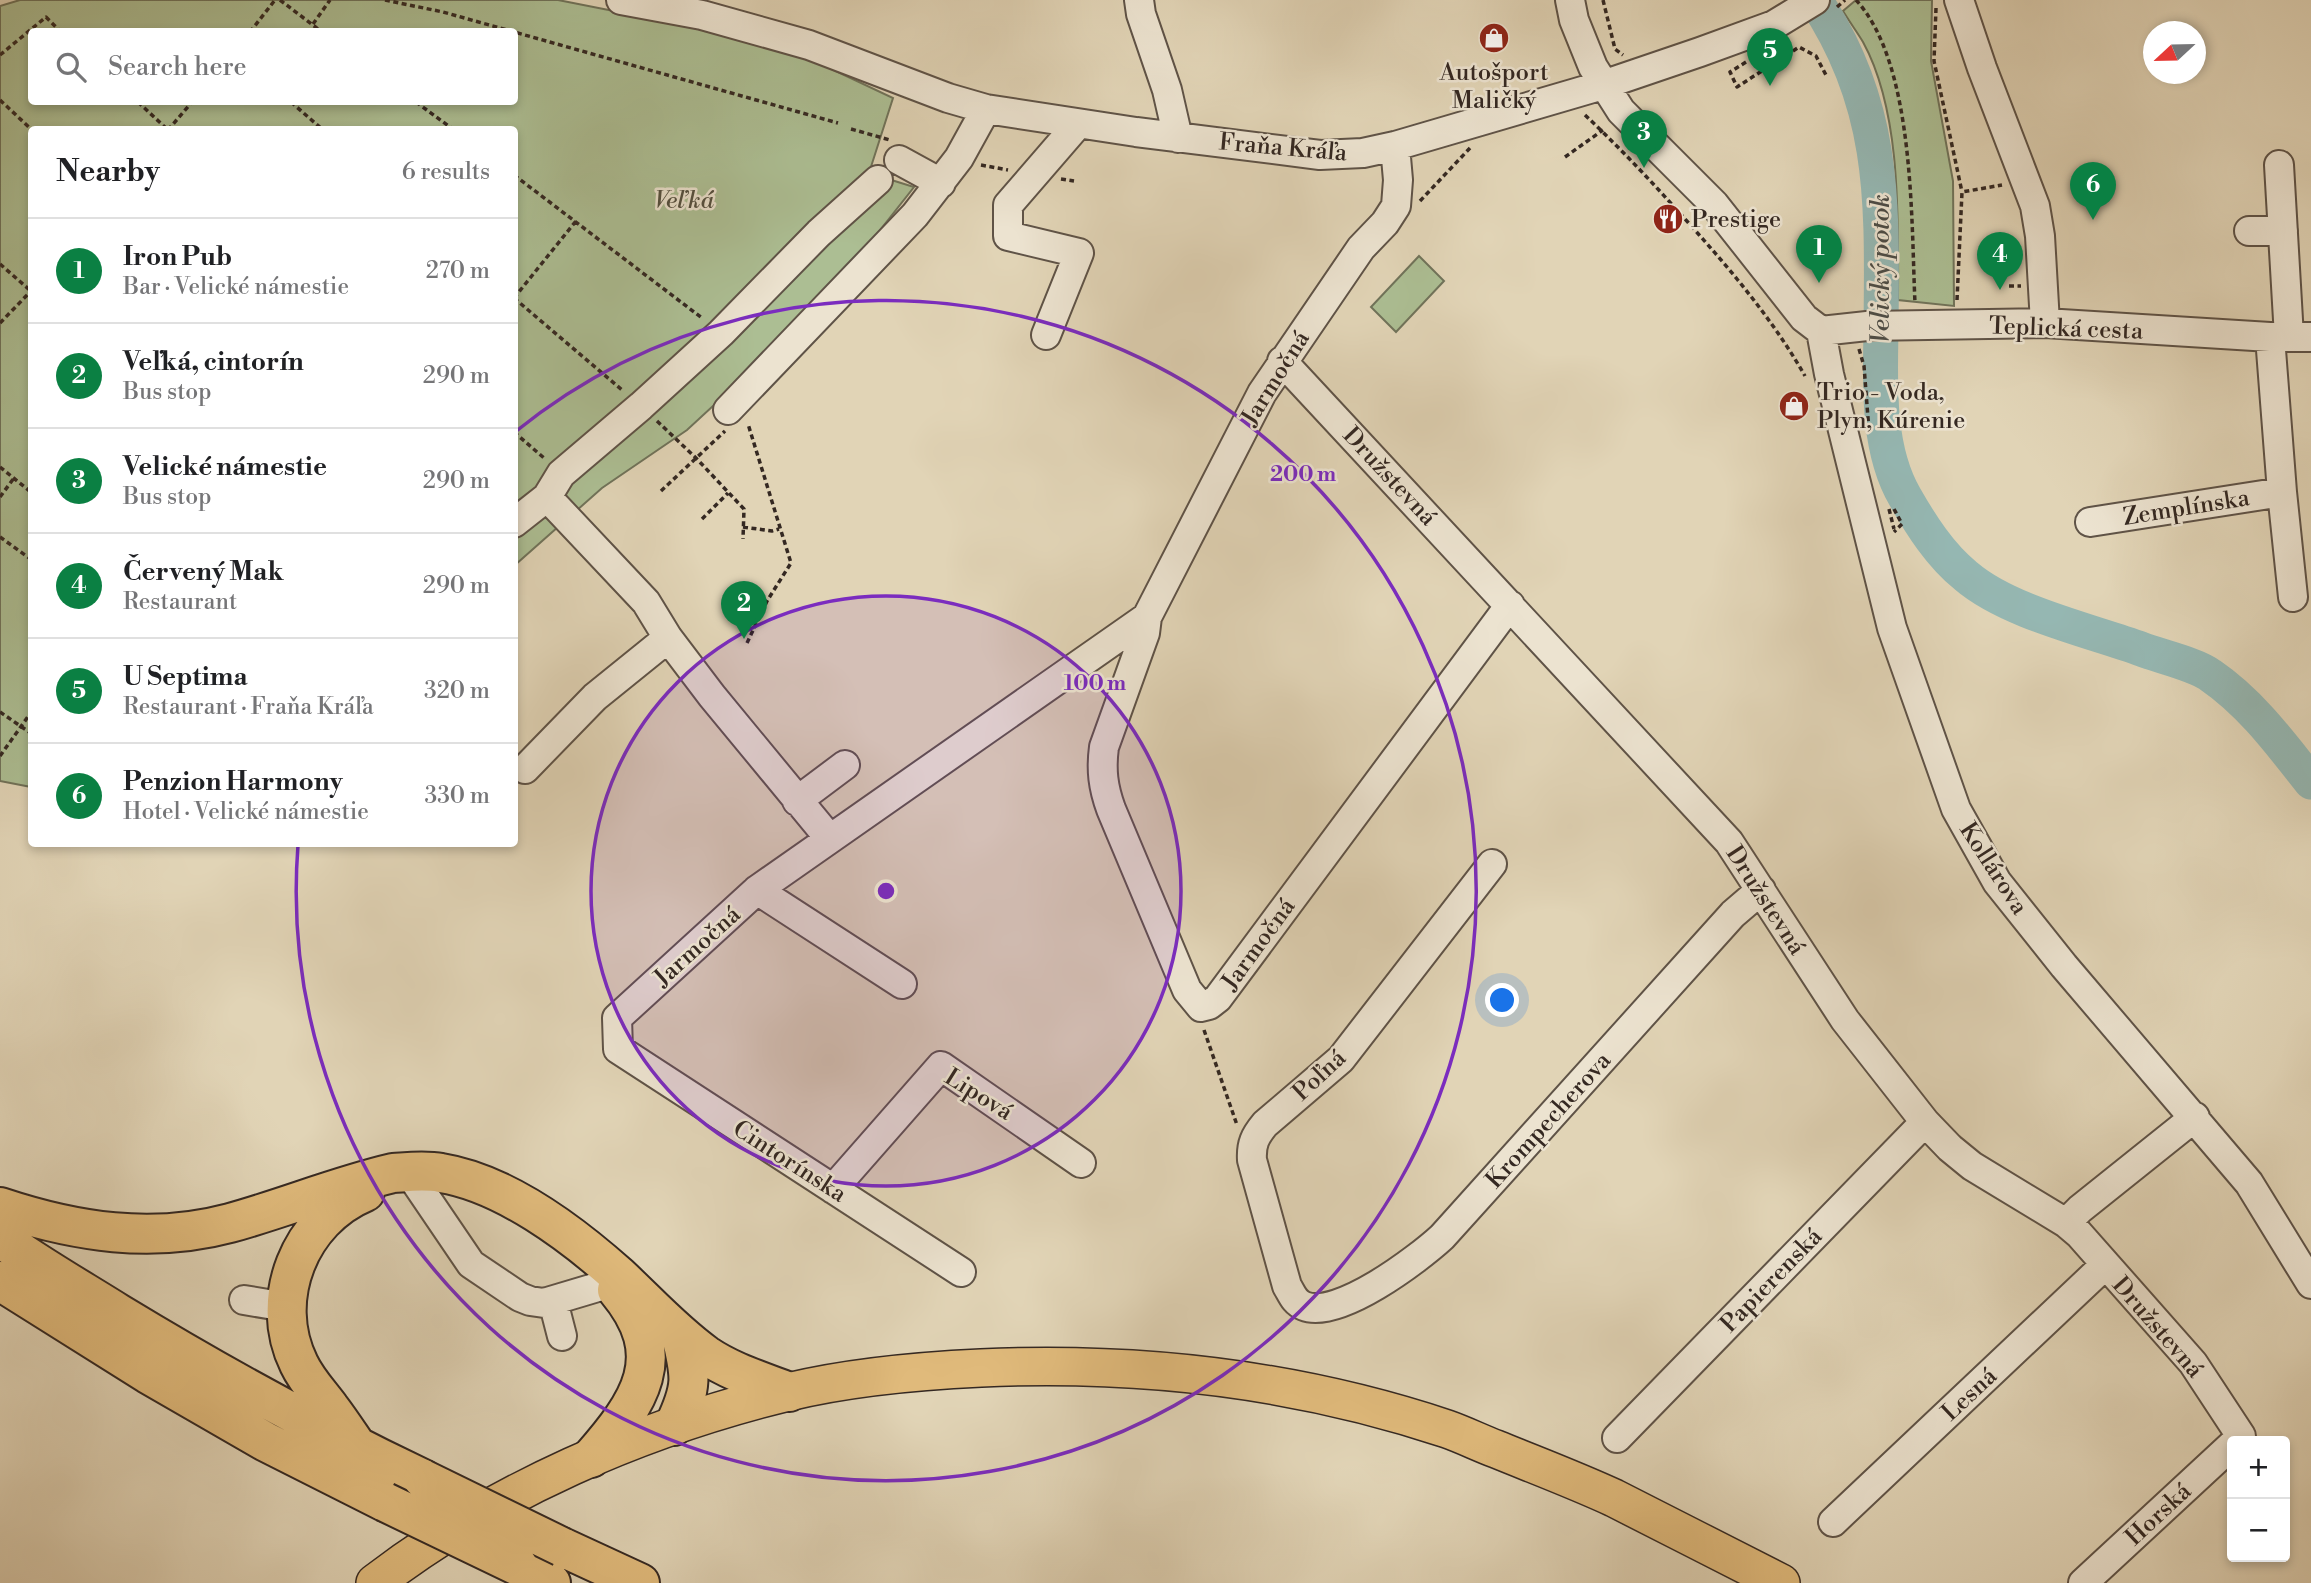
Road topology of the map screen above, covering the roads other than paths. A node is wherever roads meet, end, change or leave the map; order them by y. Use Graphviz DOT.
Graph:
graph roads {
  1 [pos="621,0"];
  2 [pos="1139,0"];
  3 [pos="1570,0"];
  4 [pos="1959,0"];
  5 [pos="1818,5"];
  6 [pos="1603,85"];
  7 [pos="986,109"];
  8 [pos="1079,124"];
  9 [pos="1178,138"];
  10 [pos="1395,146"];
  11 [pos="899,160"];
  12 [pos="2279,165"];
  13 [pos="878,180"];
  14 [pos="941,183"];
  15 [pos="2249,231"];
  16 [pos="2283,231"];
  17 [pos="2045,323"];
  18 [pos="1821,331"];
  19 [pos="1046,335"];
  20 [pos="2290,337"];
  21 [pos="1282,361"];
  22 [pos="732,418"];
  23 [pos="554,485"];
  24 [pos="2282,492"];
  25 [pos="518,519"];
  26 [pos="2090,522"];
  27 [pos="2293,597"];
  28 [pos="1510,605"];
  29 [pos="1147,617"];
  30 [pos="668,638"];
  31 [pos="845,765"];
  32 [pos="525,769"];
  33 [pos="797,801"];
  34 [pos="830,839"];
  35 [pos="1492,864"];
  36 [pos="757,890"];
  37 [pos="1761,890"];
  38 [pos="902,984"];
  39 [pos="618,1049"];
  40 [pos="2195,1117"];
  41 [pos="1925,1122"];
  42 [pos="1081,1163"];
  43 [pos="416,1183"];
  44 [pos="833,1189"];
  45 [pos="0,1207"];
  46 [pos="2066,1223"];
  47 [pos="0,1238"];
  48 [pos="2105,1265"];
  49 [pos="961,1272"];
  50 [pos="0,1281"];
  51 [pos="611,1283"];
  52 [pos="2311,1283"];
  53 [pos="244,1300"];
  54 [pos="286,1307"];
  55 [pos="1306,1307"];
  56 [pos="681,1335"];
  57 [pos="789,1392"];
  58 [pos="674,1426"];
  59 [pos="2233,1436"];
  60 [pos="1617,1438"];
  61 [pos="358,1448"];
  62 [pos="2227,1449"];
  63 [pos="592,1458"];
  64 [pos="1833,1522"];
  65 [pos="535,1575"];
  66 [pos="375,1583"];
  67 [pos="640,1583"];
  68 [pos="1781,1583"];
  69 [pos="2083,1583"];
  1 -- 7 [label="street, Fraňa Kráľa"];
  2 -- 9 [label="street"];
  3 -- 6 [label="street"];
  4 -- 17 [label="street"];
  5 -- 6 [label="street, Fraňa Kráľa"];
  6 -- 10 [label="street, Fraňa Kráľa"];
  6 -- 18 [label="street"];
  7 -- 8 [label="street, Fraňa Kráľa"];
  7 -- 14 [label="street"];
  8 -- 9 [label="street, Fraňa Kráľa"];
  8 -- 19 [label="street"];
  9 -- 10 [label="street, Fraňa Kráľa"];
  10 -- 21 [label="street, Jarmočná"];
  11 -- 14 [label="street"];
  12 -- 16 [label="street, Zemplínska"];
  13 -- 23 [label="street"];
  14 -- 22 [label="street"];
  15 -- 16 [label="street"];
  16 -- 20 [label="street, Zemplínska"];
  17 -- 18 [label="street, Teplická cesta"];
  17 -- 20 [label="street, Teplická cesta"];
  18 -- 40 [label="street, Kollárova"];
  20 -- 24 [label="street, Zemplínska"];
  21 -- 28 [label="street, Družstevná"];
  21 -- 29 [label="street, Jarmočná"];
  23 -- 25 [label="street"];
  23 -- 30 [label="street"];
  24 -- 26 [label="street, Zemplínska"];
  24 -- 27 [label="street, Zemplínska"];
  28 -- 29 [label="street, Jarmočná"];
  28 -- 37 [label="street, Družstevná"];
  29 -- 34 [label="street, Jarmočná"];
  30 -- 32 [label="street"];
  30 -- 33 [label="street"];
  31 -- 33 [label="street"];
  33 -- 34 [label="street"];
  34 -- 36 [label="street, Jarmočná"];
  35 -- 55 [label="street, Poľná"];
  36 -- 38 [label="street"];
  36 -- 39 [label="street, Jarmočná"];
  37 -- 41 [label="street, Družstevná"];
  37 -- 55 [label="street, Krompecherova"];
  39 -- 44 [label="street, Cintorínska"];
  40 -- 46 [label="street"];
  40 -- 52 [label="street, Kollárova"];
  41 -- 46 [label="street, Družstevná"];
  41 -- 60 [label="street, Papierenská"];
  42 -- 44 [label="street, Lipová"];
  43 -- 51 [label="highway"];
  43 -- 51 [label="street"];
  43 -- 54 [label="highway"];
  44 -- 49 [label="street, Cintorínska"];
  45 -- 56 [label="highway"];
  46 -- 48 [label="street, Družstevná"];
  47 -- 61 [label="highway"];
  48 -- 59 [label="street, Družstevná"];
  48 -- 64 [label="street, Lesná"];
  50 -- 65 [label="highway, bridge"];
  51 -- 63 [label="highway"];
  53 -- 54 [label="street"];
  54 -- 61 [label="highway"];
  56 -- 57 [label="highway"];
  56 -- 58 [label="highway"];
  57 -- 58 [label="main road"];
  57 -- 68 [label="main road"];
  58 -- 63 [label="main road"];
  61 -- 67 [label="highway, bridge"];
  62 -- 69 [label="street, Horská"];
  63 -- 66 [label="main road"];
}
